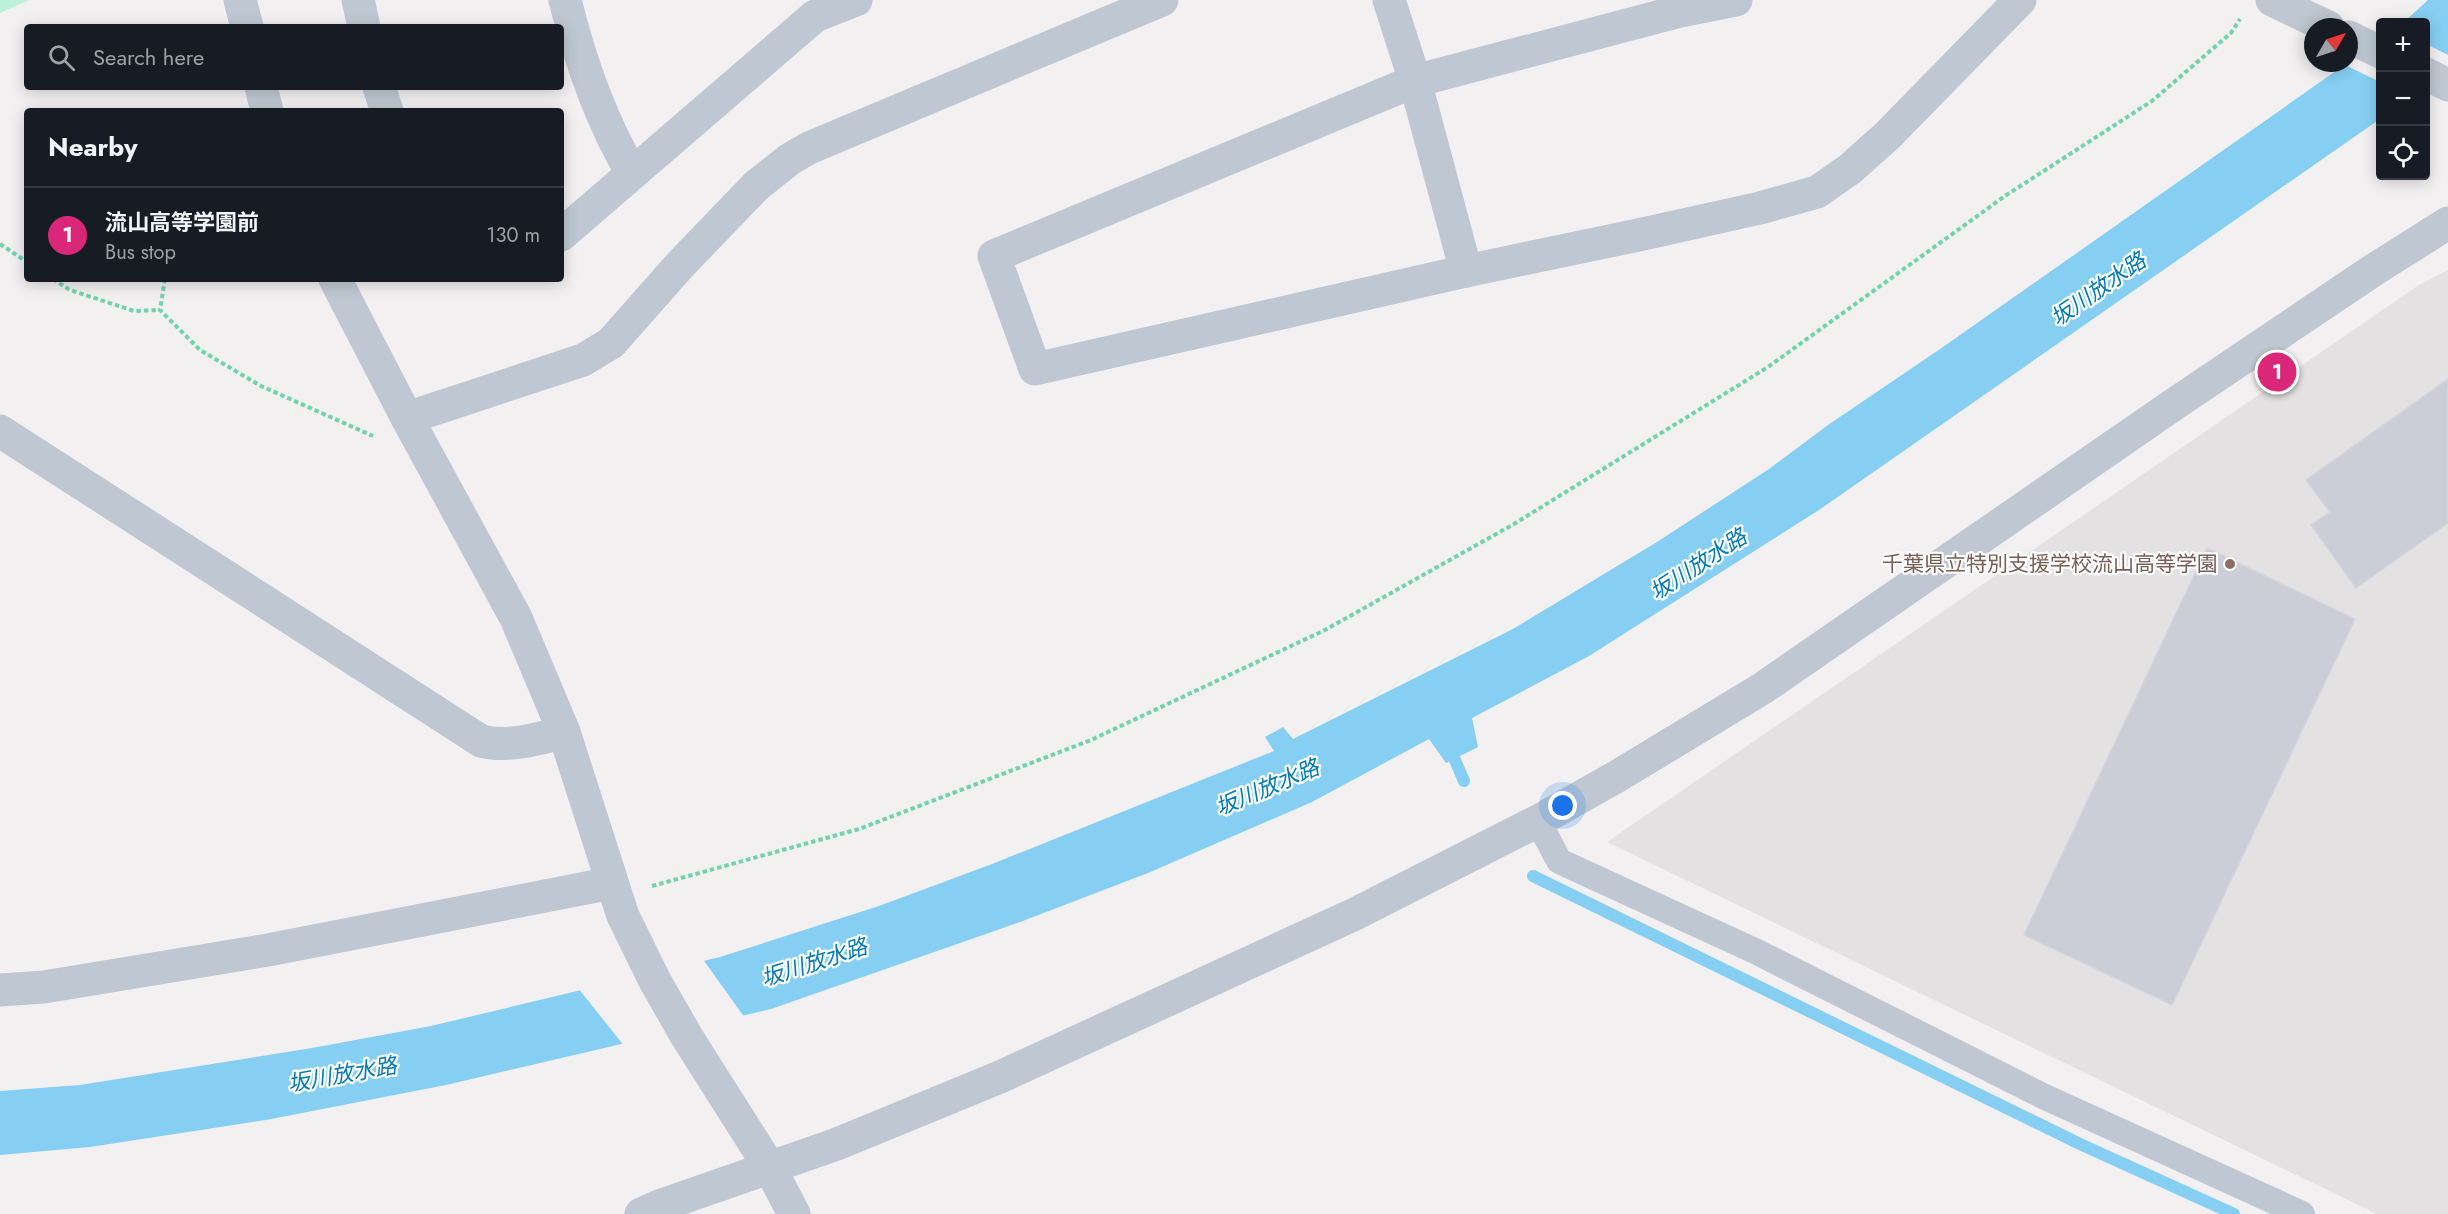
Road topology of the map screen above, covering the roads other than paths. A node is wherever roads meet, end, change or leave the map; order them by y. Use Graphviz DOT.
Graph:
graph roads {
  1 [pos="240,0"];
  2 [pos="358,0"];
  3 [pos="566,0"];
  4 [pos="856,0"];
  5 [pos="1162,0"];
  6 [pos="1389,0"];
  7 [pos="1736,0"];
  8 [pos="2020,0"];
  9 [pos="2282,5"];
  10 [pos="811,8"];
  11 [pos="2309,18"];
  12 [pos="246,24"];
  13 [pos="363,24"];
  14 [pos="2358,41"];
  15 [pos="2376,50"];
  16 [pos="2430,76"];
  17 [pos="1414,81"];
  18 [pos="2448,85"];
  19 [pos="262,90"];
  20 [pos="380,90"];
  21 [pos="266,108"];
  22 [pos="386,108"];
  23 [pos="632,173"];
  24 [pos="2448,223"];
  25 [pos="564,232"];
  26 [pos="1466,271"];
  27 [pos="337,282"];
  28 [pos="407,418"];
  29 [pos="0,431"];
  30 [pos="564,732"];
  31 [pos="1538,821"];
  32 [pos="617,898"];
  33 [pos="0,990"];
  34 [pos="770,1168"];
  35 [pos="641,1214"];
  36 [pos="794,1214"];
  37 [pos="2302,1214"];
  1 -- 12 [label="street"];
  2 -- 13 [label="street"];
  3 -- 23 [label="street"];
  4 -- 10 [label="street"];
  5 -- 28 [label="street"];
  6 -- 17 [label="street"];
  7 -- 17 [label="street"];
  8 -- 26 [label="street"];
  9 -- 11 [label="street"];
  10 -- 23 [label="street"];
  14 -- 15 [label="street"];
  16 -- 18 [label="street"];
  17 -- 26 [label="street"];
  17 -- 26 [label="street"];
  19 -- 21 [label="street"];
  20 -- 22 [label="street"];
  23 -- 25 [label="street"];
  24 -- 31 [label="street"];
  27 -- 28 [label="street"];
  28 -- 30 [label="street"];
  29 -- 30 [label="street"];
  30 -- 32 [label="street"];
  31 -- 34 [label="street"];
  31 -- 37 [label="lane"];
  32 -- 33 [label="street"];
  32 -- 34 [label="street"];
  34 -- 35 [label="street"];
  34 -- 36 [label="street"];
}
